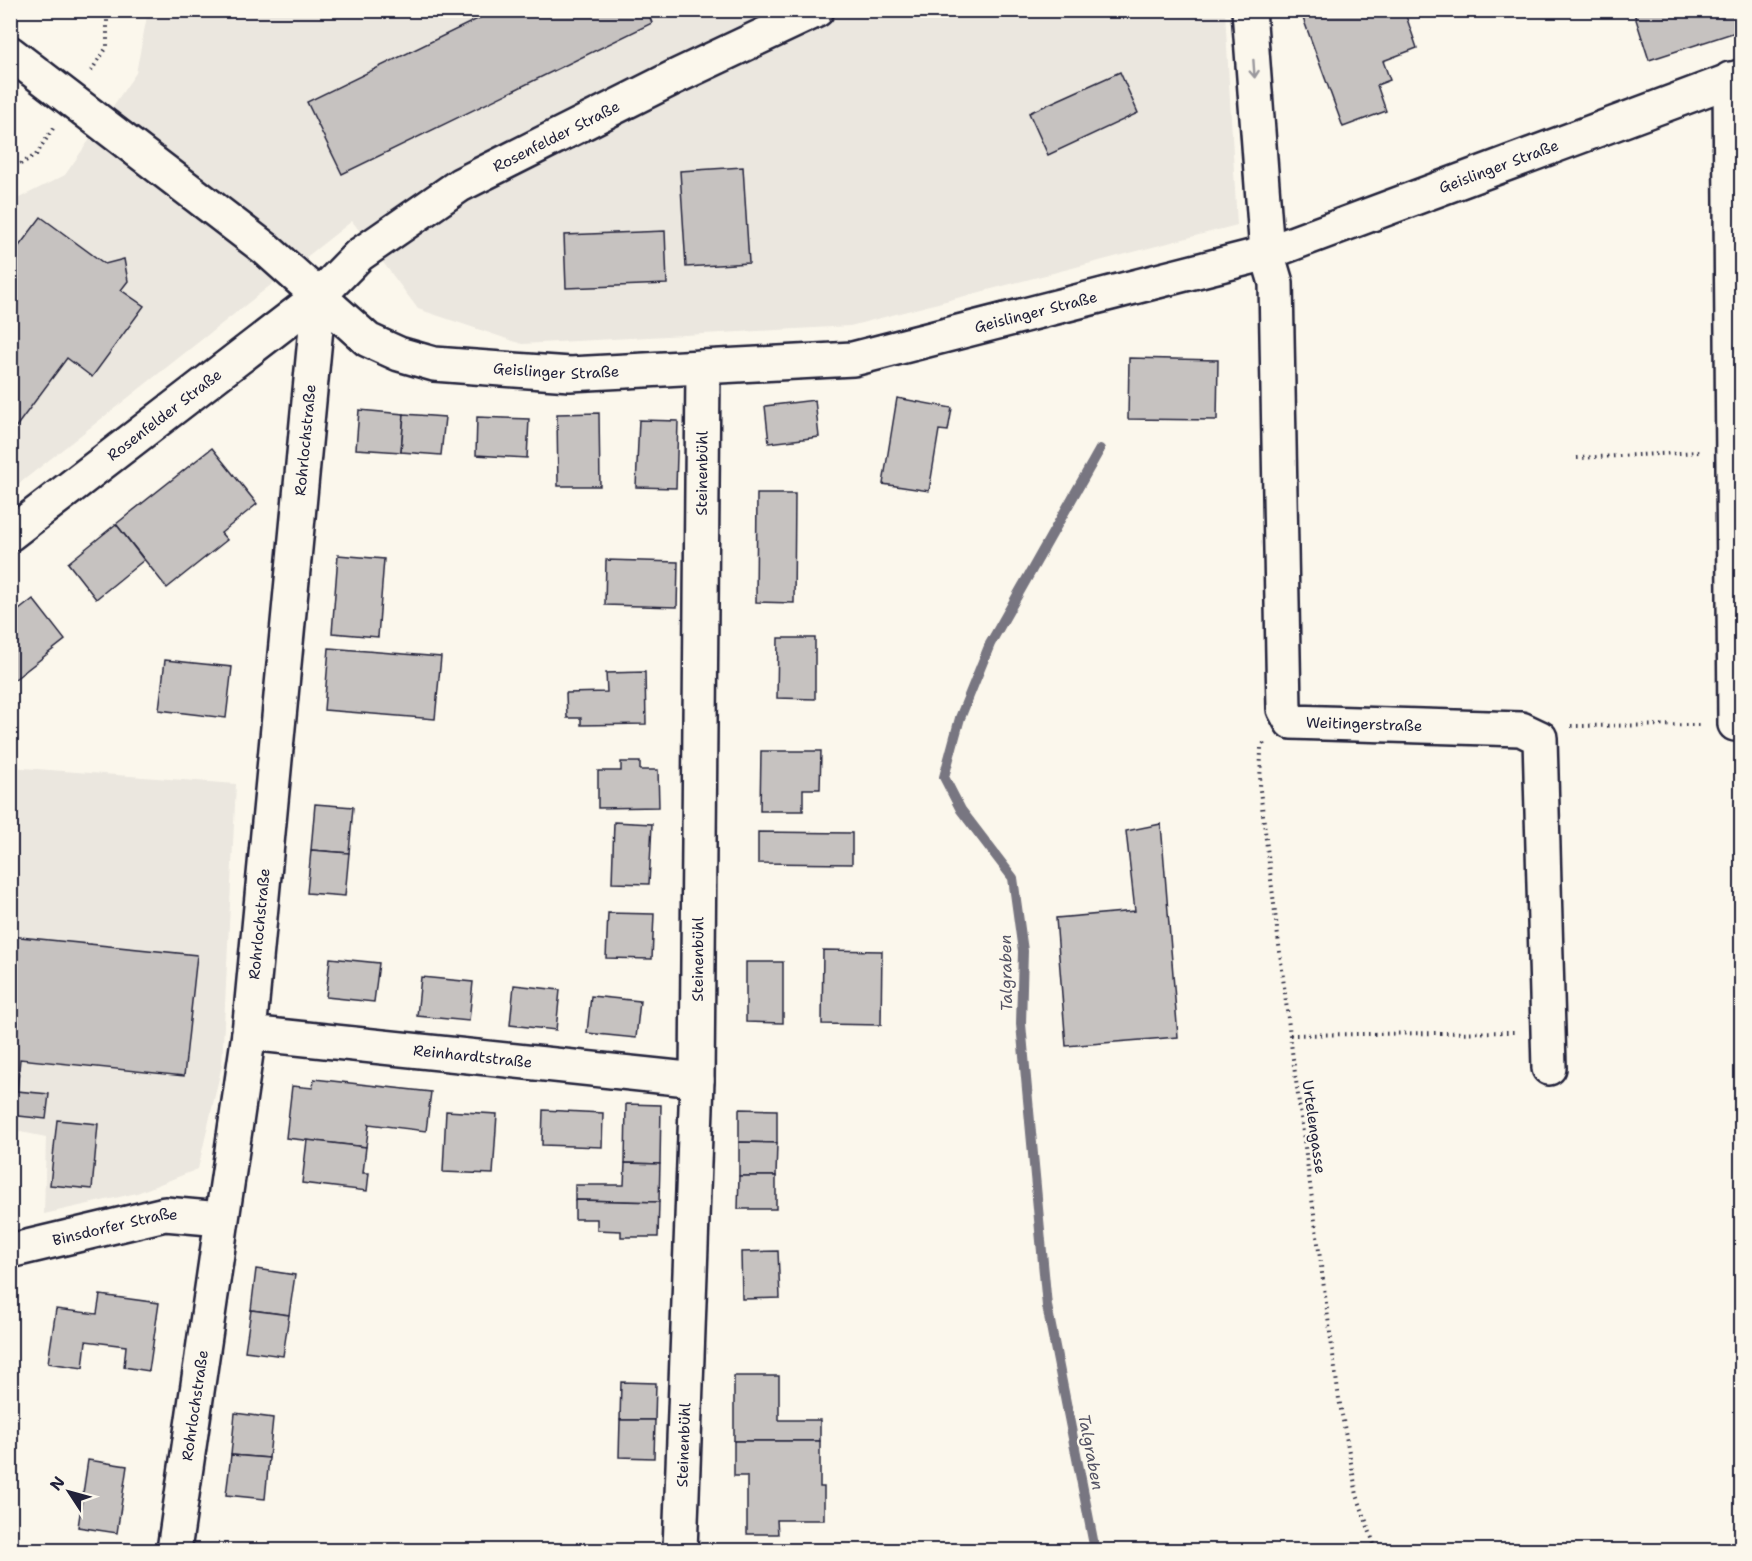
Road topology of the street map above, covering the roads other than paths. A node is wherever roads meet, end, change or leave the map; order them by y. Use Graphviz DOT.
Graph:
graph roads {
  1 [pos="817,10"];
  2 [pos="1249,10"];
  3 [pos="10,53"];
  4 [pos="1736,78"];
  5 [pos="1267,253"];
  6 [pos="320,296"];
  7 [pos="703,366"];
  8 [pos="10,534"];
  9 [pos="1738,724"];
  10 [pos="249,1033"];
  11 [pos="1549,1068"];
  12 [pos="697,1080"];
  13 [pos="221,1219"];
  14 [pos="10,1251"];
  15 [pos="174,1551"];
  16 [pos="680,1551"];
  1 -- 6 [label="street, Rosenfelder Straße"];
  2 -- 5 [label="street, Weitingerstraße, one-way"];
  3 -- 6 [label="street"];
  4 -- 5 [label="street, Geislinger Straße"];
  4 -- 9 [label="street"];
  5 -- 7 [label="street, Geislinger Straße"];
  5 -- 11 [label="street, Weitingerstraße"];
  6 -- 7 [label="street, Geislinger Straße"];
  6 -- 8 [label="street, Rosenfelder Straße"];
  6 -- 10 [label="street, Rohrlochstraße"];
  7 -- 12 [label="street, Steinenbühl"];
  10 -- 12 [label="street, Reinhardtstraße"];
  10 -- 13 [label="street, Rohrlochstraße"];
  12 -- 16 [label="street, Steinenbühl"];
  13 -- 14 [label="street, Binsdorfer Straße"];
  13 -- 15 [label="street, Rohrlochstraße"];
}
